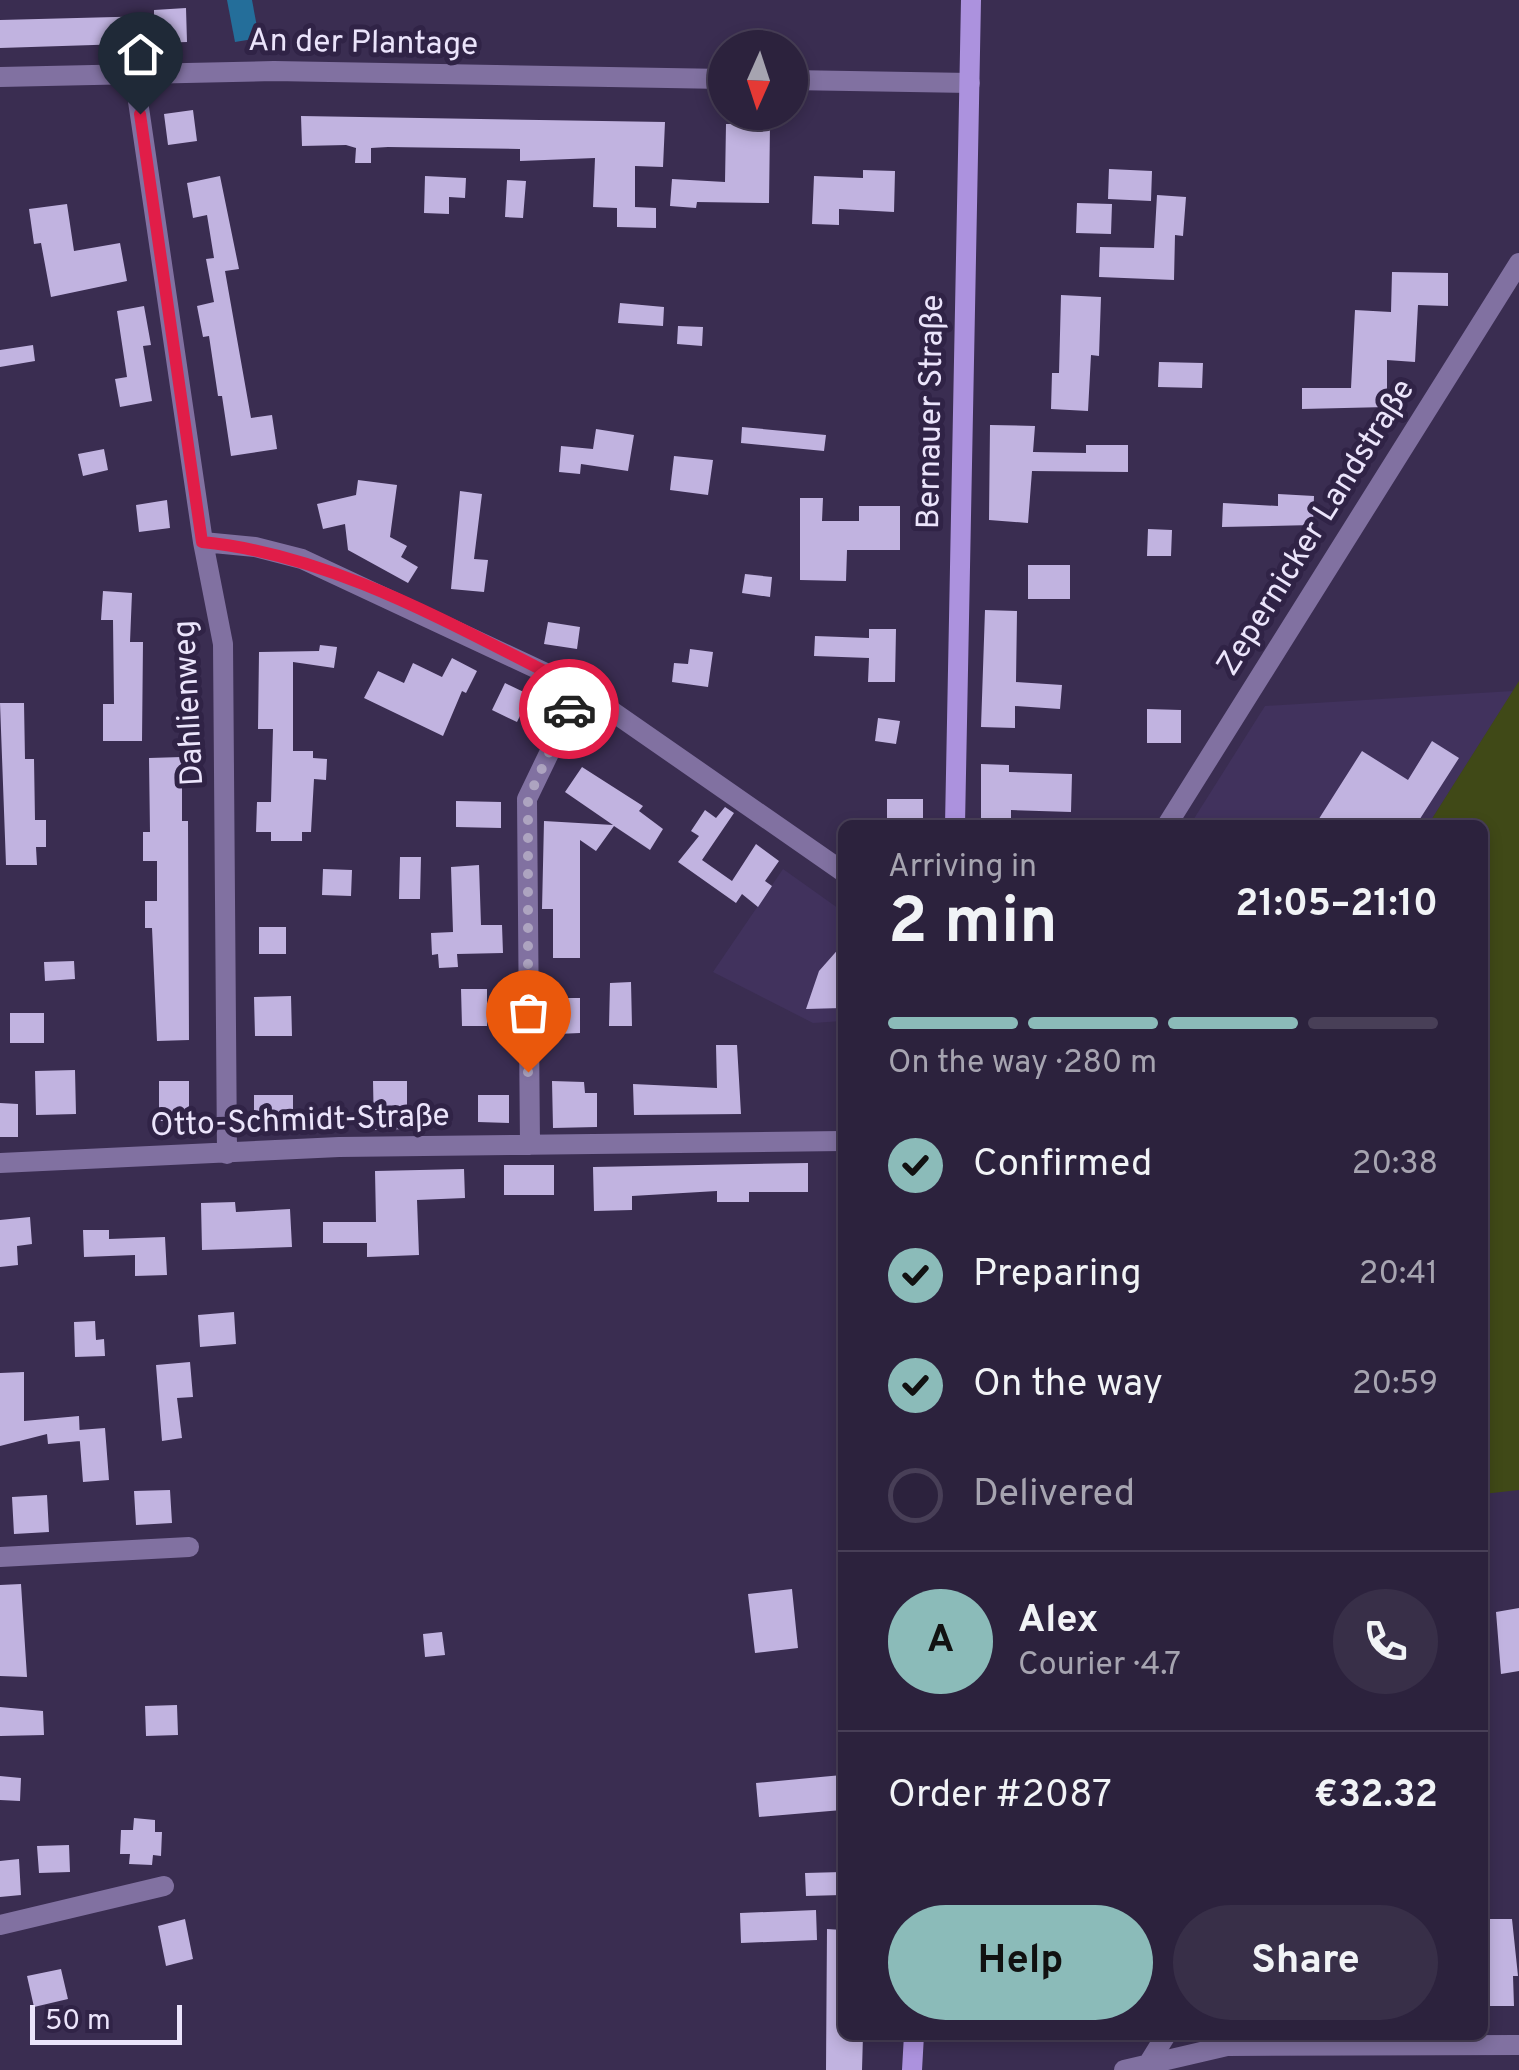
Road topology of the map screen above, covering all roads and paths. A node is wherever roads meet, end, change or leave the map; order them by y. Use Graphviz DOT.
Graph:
graph roads {
  1 [pos="971,0"];
  2 [pos="134,74"];
  3 [pos="0,77"];
  4 [pos="708,79"];
  5 [pos="808,80"];
  6 [pos="970,83"];
  7 [pos="1519,263"];
  8 [pos="202,542"];
  9 [pos="580,689"];
  10 [pos="955,820"];
  11 [pos="1170,820"];
  12 [pos="838,869"];
  13 [pos="838,1140"];
  14 [pos="530,1145"];
  15 [pos="227,1154"];
  16 [pos="0,1164"];
  17 [pos="189,1547"];
  18 [pos="0,1557"];
  19 [pos="164,1886"];
  20 [pos="0,1925"];
  21 [pos="914,2040"];
  22 [pos="1163,2040"];
  23 [pos="1218,2040"];
  24 [pos="1519,2045"];
  25 [pos="1150,2062"];
  26 [pos="912,2070"];
  27 [pos="1124,2070"];
  1 -- 6 [label="main road, Bernauer Straße"];
  2 -- 3 [label="street, An der Plantage"];
  2 -- 4 [label="street, An der Plantage"];
  2 -- 8 [label="street, Dahlienweg"];
  5 -- 6 [label="street"];
  6 -- 10 [label="main road, Bernauer Straße"];
  7 -- 11 [label="street, Zepernicker Landstraße"];
  8 -- 9 [label="street"];
  8 -- 15 [label="street, Dahlienweg"];
  9 -- 12 [label="street"];
  9 -- 14 [label="street"];
  13 -- 14 [label="street, Otto-Schmidt-Straße"];
  14 -- 15 [label="street, Otto-Schmidt-Straße"];
  15 -- 16 [label="street, Otto-Schmidt-Straße"];
  17 -- 18 [label="street"];
  19 -- 20 [label="street"];
  21 -- 26 [label="main road"];
  22 -- 25 [label="street"];
  23 -- 24 [label="street"];
  23 -- 25 [label="street"];
  25 -- 27 [label="street"];
}
